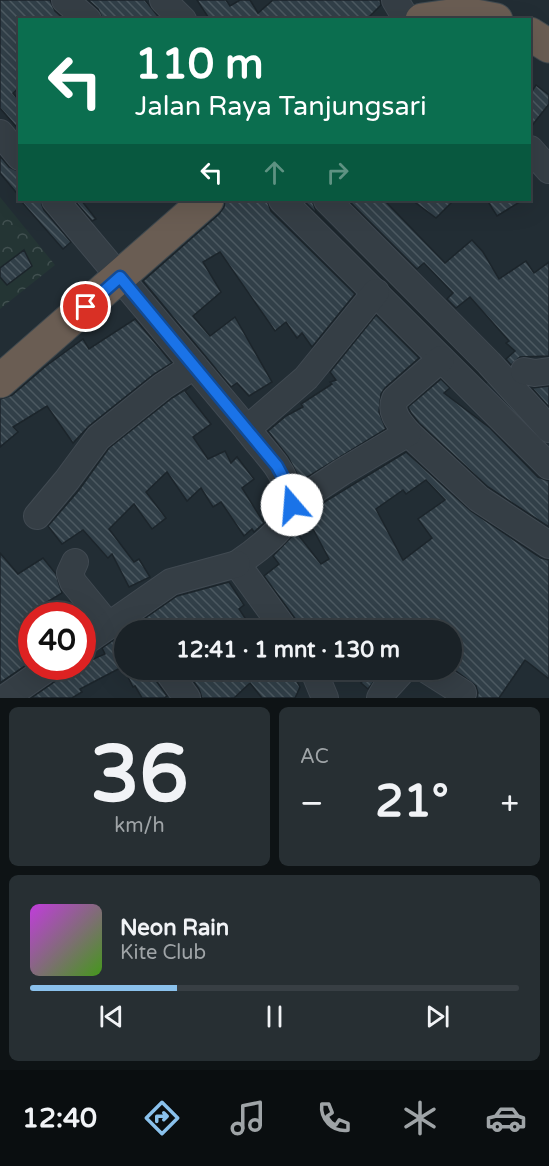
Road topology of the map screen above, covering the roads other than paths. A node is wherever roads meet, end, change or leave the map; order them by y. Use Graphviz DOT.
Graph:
graph roads {
  1 [pos="65,0"];
  2 [pos="163,0"];
  3 [pos="395,0"];
  4 [pos="477,11"];
  5 [pos="86,18"];
  6 [pos="181,18"];
  7 [pos="406,18"];
  8 [pos="434,18"];
  9 [pos="531,35"];
  10 [pos="549,46"];
  11 [pos="0,133"];
  12 [pos="531,150"];
  13 [pos="18,155"];
  14 [pos="549,170"];
  15 [pos="56,201"];
  16 [pos="206,201"];
  17 [pos="283,201"];
  18 [pos="328,201"];
  19 [pos="120,277"];
  20 [pos="376,292"];
  21 [pos="441,359"];
  22 [pos="194,366"];
  23 [pos="0,381"];
  24 [pos="246,429"];
  25 [pos="549,429"];
  26 [pos="408,433"];
  27 [pos="549,466"];
  28 [pos="292,505"];
  29 [pos="37,516"];
  30 [pos="549,545"];
  31 [pos="75,562"];
  32 [pos="237,564"];
  33 [pos="121,620"];
  34 [pos="128,620"];
  35 [pos="278,620"];
  36 [pos="114,628"];
  37 [pos="96,637"];
  38 [pos="31,680"];
  39 [pos="174,680"];
  40 [pos="318,680"];
  41 [pos="394,680"];
  42 [pos="442,680"];
  43 [pos="463,693"];
  44 [pos="5,698"];
  45 [pos="187,698"];
  46 [pos="325,698"];
  47 [pos="380,698"];
  1 -- 5 [label="street"];
  2 -- 6 [label="street"];
  3 -- 7 [label="street"];
  4 -- 8 [label="highway"];
  9 -- 10 [label="highway"];
  11 -- 13 [label="street"];
  12 -- 14 [label="street"];
  15 -- 19 [label="street"];
  16 -- 19 [label="highway"];
  17 -- 20 [label="street"];
  18 -- 25 [label="street"];
  19 -- 22 [label="street"];
  19 -- 23 [label="highway"];
  20 -- 21 [label="street"];
  20 -- 24 [label="street"];
  21 -- 26 [label="street"];
  21 -- 27 [label="street"];
  22 -- 24 [label="street"];
  22 -- 29 [label="street"];
  24 -- 28 [label="street"];
  26 -- 28 [label="street"];
  26 -- 30 [label="street"];
  28 -- 32 [label="street"];
  31 -- 33 [label="street"];
  32 -- 34 [label="street"];
  32 -- 35 [label="street"];
  36 -- 37 [label="street"];
  38 -- 44 [label="street"];
  39 -- 45 [label="street"];
  40 -- 46 [label="street"];
  41 -- 47 [label="street"];
  42 -- 43 [label="street"];
}
